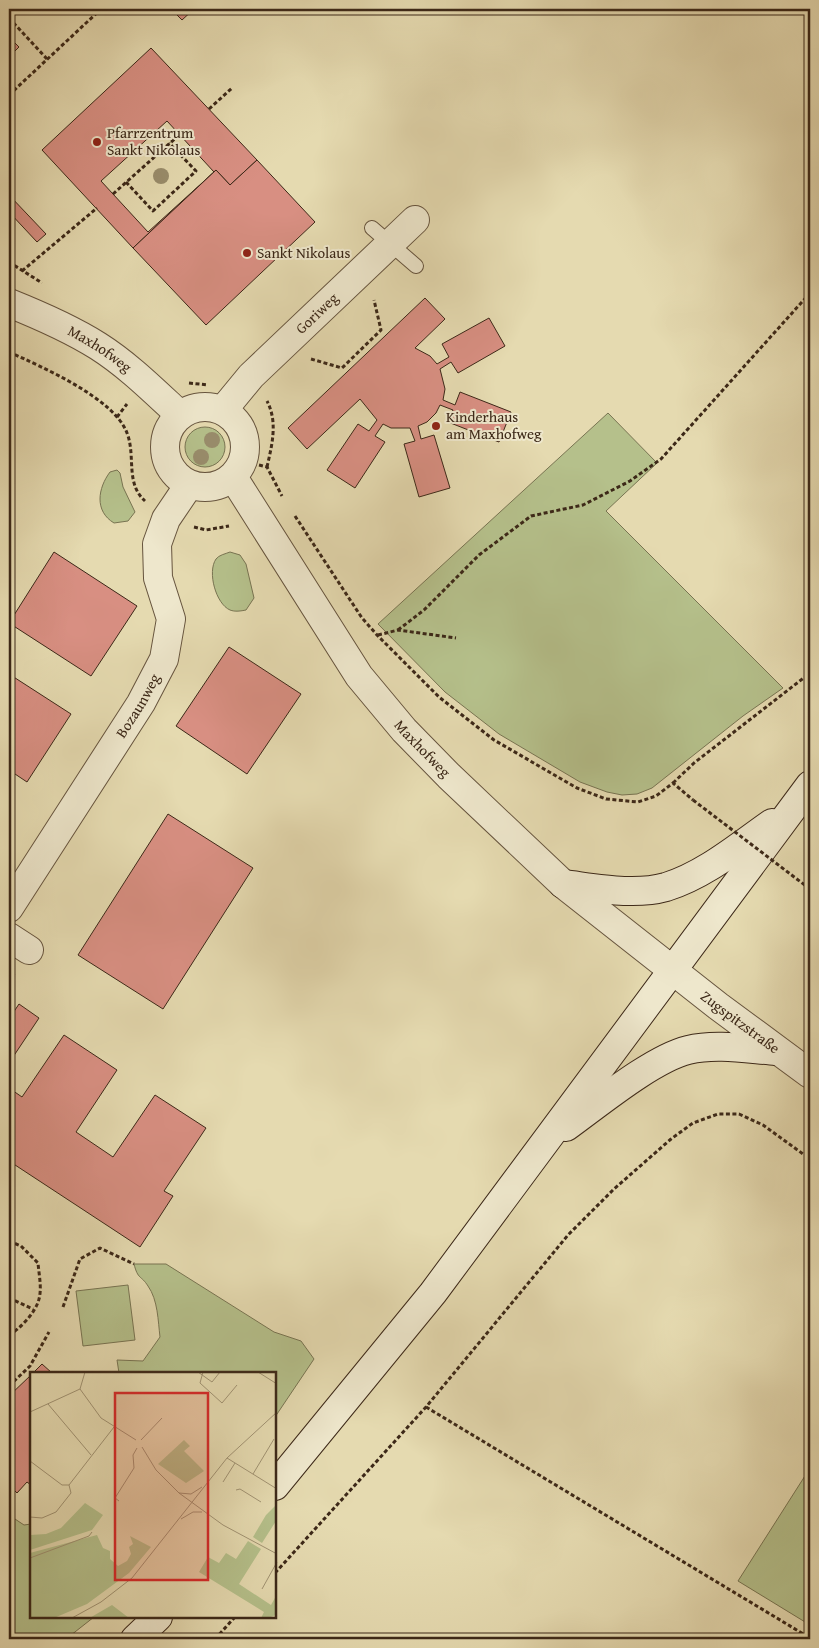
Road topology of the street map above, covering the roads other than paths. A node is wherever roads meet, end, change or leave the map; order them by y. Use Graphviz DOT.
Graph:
graph roads {
  1 [pos="415,220"];
  2 [pos="381,236"];
  3 [pos="416,266"];
  4 [pos="9,303"];
  5 [pos="223,410"];
  6 [pos="180,415"];
  7 [pos="233,477"];
  8 [pos="188,485"];
  9 [pos="810,785"];
  10 [pos="789,811"];
  11 [pos="563,884"];
  12 [pos="9,908"];
  13 [pos="672,970"];
  14 [pos="776,1050"];
  15 [pos="810,1074"];
  16 [pos="548,1139"];
  17 [pos="276,1485"];
  18 [pos="157,1618"];
  19 [pos="136,1639"];
  1 -- 2 [label="street, Goriweg"];
  2 -- 3 [label="lane"];
  2 -- 5 [label="street, Goriweg"];
  4 -- 6 [label="street, Maxhofweg"];
  5 -- 6 [label="street"];
  5 -- 7 [label="street"];
  6 -- 8 [label="street"];
  7 -- 8 [label="street"];
  7 -- 11 [label="street, Maxhofweg"];
  8 -- 12 [label="street, Bozaunweg"];
  9 -- 10 [label="street"];
  10 -- 11 [label="street"];
  10 -- 13 [label="street"];
  11 -- 13 [label="street, Maxhofweg"];
  13 -- 14 [label="street, Zugspitzstraße"];
  13 -- 16 [label="street"];
  14 -- 15 [label="street, Zugspitzstraße"];
  14 -- 16 [label="street"];
  16 -- 17 [label="street"];
  18 -- 19 [label="street"];
}
